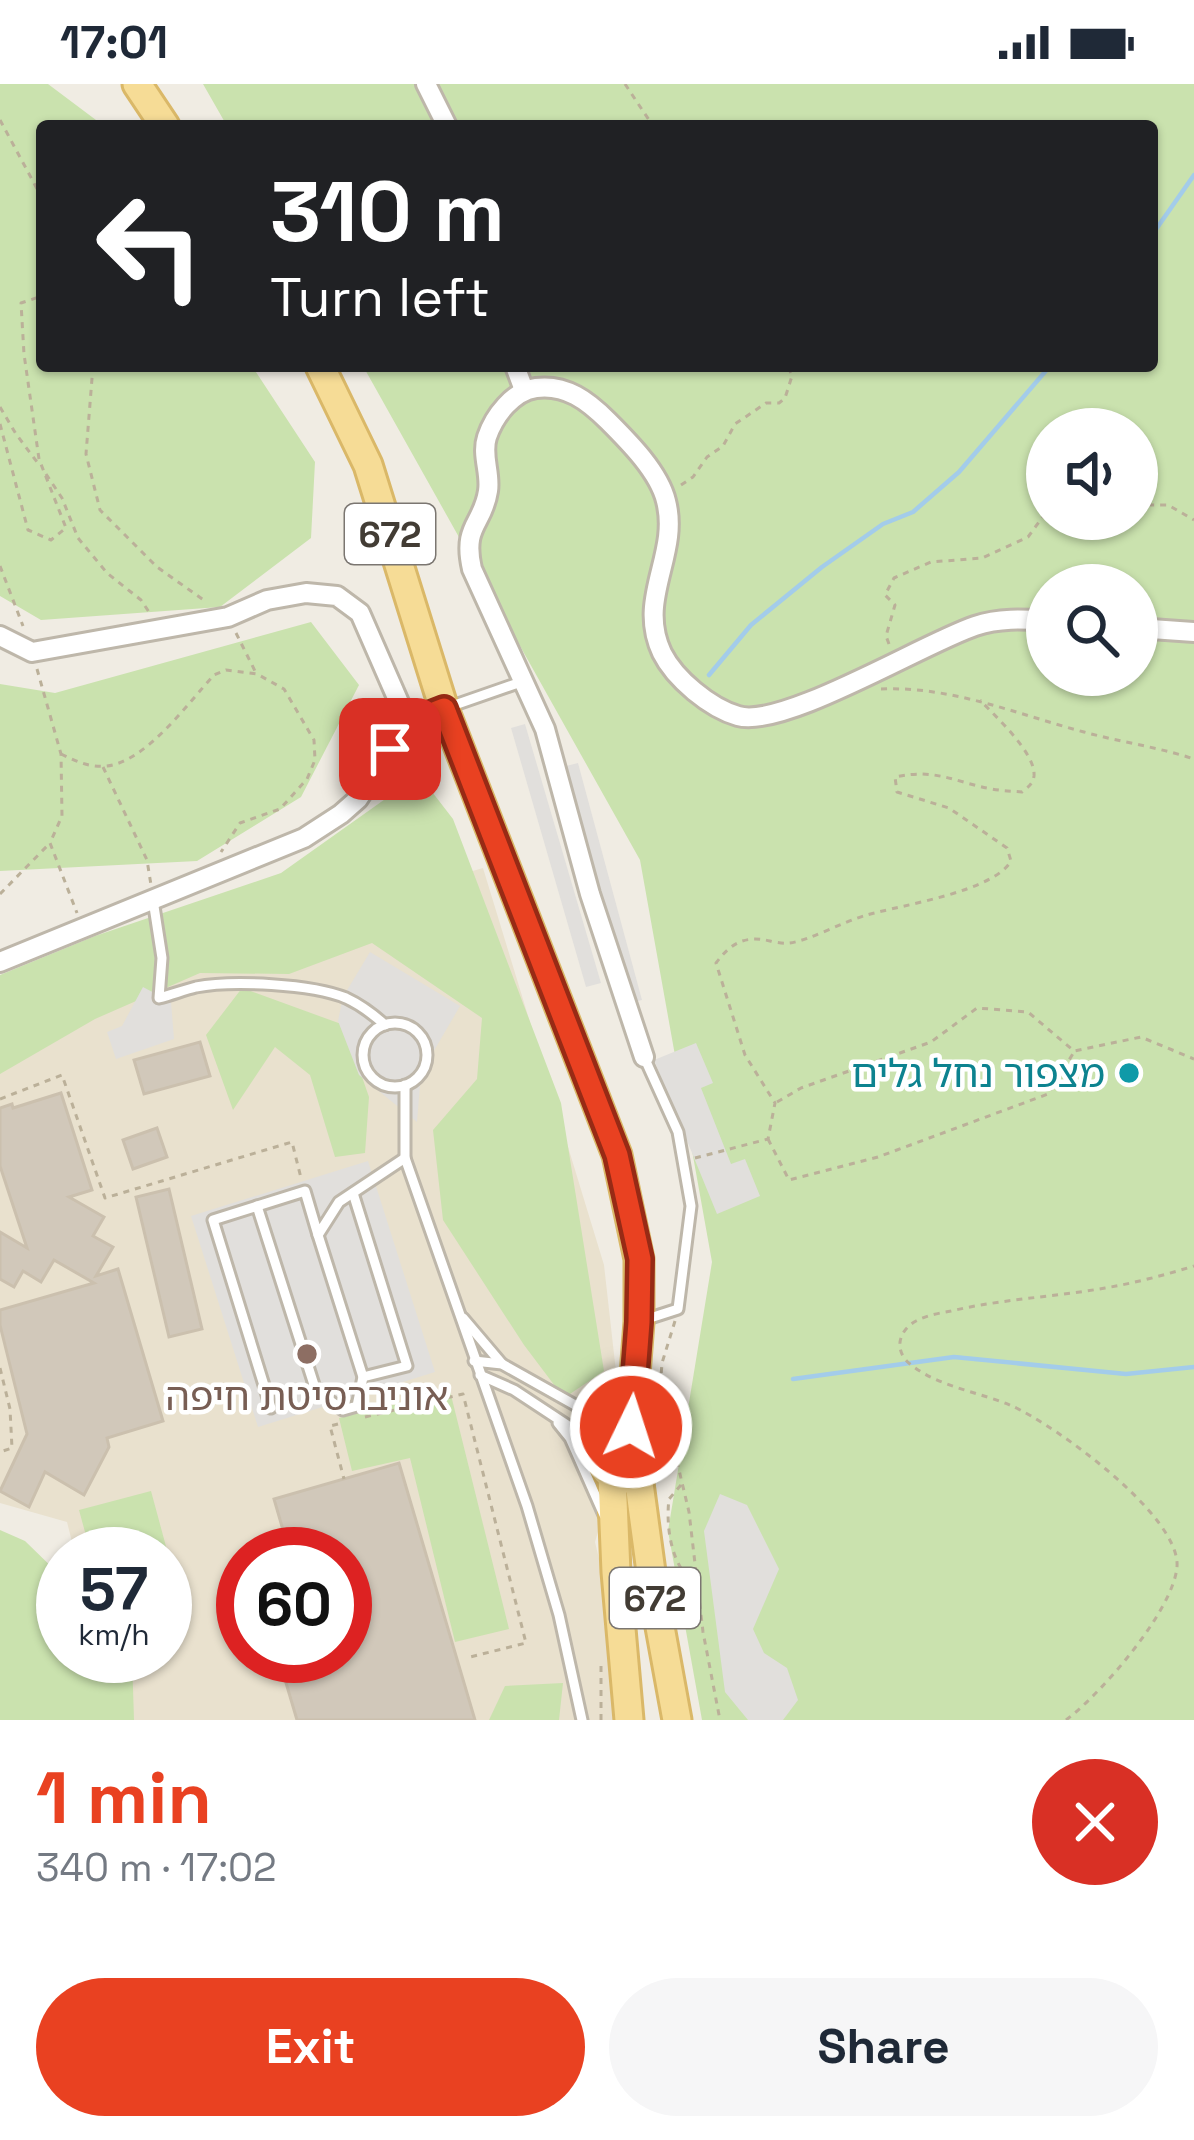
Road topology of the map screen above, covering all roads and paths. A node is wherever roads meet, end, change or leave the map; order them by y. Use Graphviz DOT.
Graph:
graph roads {
  1 [pos="137,84"];
  2 [pos="427,84"];
  3 [pos="625,84"];
  4 [pos="0,120"];
  5 [pos="161,120"];
  6 [pos="444,120"];
  7 [pos="649,120"];
  8 [pos="36,187"];
  9 [pos="36,298"];
  10 [pos="93,372"];
  11 [pos="323,372"];
  12 [pos="517,372"];
  13 [pos="790,372"];
  14 [pos="524,390"];
  15 [pos="0,407"];
  16 [pos="0,424"];
  17 [pos="42,469"];
  18 [pos="665,497"];
  19 [pos="1158,505"];
  20 [pos="1194,520"];
  21 [pos="1026,538"];
  22 [pos="0,566"];
  23 [pos="228,617"];
  24 [pos="1026,620"];
  25 [pos="1158,629"];
  26 [pos="151,631"];
  27 [pos="1194,632"];
  28 [pos="0,636"];
  29 [pos="32,652"];
  30 [pos="895,662"];
  31 [pos="257,674"];
  32 [pos="524,681"];
  33 [pos="839,688"];
  34 [pos="980,700"];
  35 [pos="444,709"];
  36 [pos="408,723"];
  37 [pos="61,754"];
  38 [pos="1194,759"];
  39 [pos="103,766"];
  40 [pos="50,843"];
  41 [pos="217,873"];
  42 [pos="0,893"];
  43 [pos="153,898"];
  44 [pos="82,926"];
  45 [pos="0,962"];
  46 [pos="385,1025"];
  47 [pos="1074,1051"];
  48 [pos="644,1057"];
  49 [pos="1194,1059"];
  50 [pos="406,1085"];
  51 [pos="0,1099"];
  52 [pos="775,1103"];
  53 [pos="768,1139"];
  54 [pos="405,1158"];
  55 [pos="683,1161"];
  56 [pos="305,1191"];
  57 [pos="353,1193"];
  58 [pos="257,1206"];
  59 [pos="318,1235"];
  60 [pos="1194,1266"];
  61 [pos="678,1310"];
  62 [pos="458,1312"];
  63 [pos="639,1322"];
  64 [pos="474,1360"];
  65 [pos="502,1364"];
  66 [pos="0,1368"];
  67 [pos="480,1375"];
  68 [pos="363,1377"];
  69 [pos="271,1408"];
  70 [pos="551,1414"];
  71 [pos="615,1434"];
  72 [pos="0,1452"];
  73 [pos="625,1476"];
  74 [pos="344,1479"];
  75 [pos="682,1484"];
  76 [pos="616,1535"];
  77 [pos="696,1576"];
  78 [pos="466,1658"];
  79 [pos="582,1720"];
  80 [pos="629,1720"];
  81 [pos="677,1720"];
  82 [pos="720,1720"];
  83 [pos="1066,1720"];
  1 -- 5 [label="main road"];
  2 -- 6 [label="street"];
  3 -- 7 [label="path"];
  4 -- 8 [label="path"];
  9 -- 17 [label="path"];
  10 -- 23 [label="path"];
  11 -- 35 [label="main road, 672"];
  12 -- 14 [label="street"];
  13 -- 18 [label="path"];
  14 -- 18 [label="street"];
  14 -- 32 [label="street"];
  15 -- 17 [label="path"];
  16 -- 17 [label="path"];
  17 -- 26 [label="path"];
  18 -- 33 [label="street"];
  19 -- 20 [label="path"];
  21 -- 30 [label="path"];
  22 -- 29 [label="path"];
  23 -- 26 [label="street"];
  23 -- 31 [label="path"];
  23 -- 36 [label="street"];
  24 -- 30 [label="street"];
  25 -- 27 [label="street"];
  26 -- 29 [label="street"];
  28 -- 29 [label="street"];
  29 -- 37 [label="path"];
  30 -- 33 [label="street"];
  31 -- 39 [label="path"];
  31 -- 41 [label="path"];
  32 -- 35 [label="lane"];
  32 -- 48 [label="street"];
  33 -- 34 [label="path"];
  34 -- 38 [label="path"];
  34 -- 52 [label="path"];
  35 -- 36 [label="street"];
  35 -- 63 [label="main road, 672"];
  36 -- 41 [label="street"];
  37 -- 39 [label="path"];
  37 -- 40 [label="path"];
  39 -- 43 [label="path"];
  40 -- 42 [label="path"];
  40 -- 44 [label="path"];
  41 -- 43 [label="street"];
  43 -- 44 [label="street"];
  43 -- 46 [label="lane"];
  44 -- 45 [label="street"];
  46 -- 50 [label="lane"];
  46 -- 50 [label="lane"];
  47 -- 49 [label="path"];
  47 -- 52 [label="path"];
  47 -- 53 [label="path"];
  48 -- 55 [label="lane"];
  50 -- 54 [label="lane"];
  51 -- 56 [label="path"];
  52 -- 53 [label="path"];
  53 -- 55 [label="path"];
  54 -- 57 [label="lane"];
  54 -- 62 [label="lane"];
  55 -- 61 [label="lane"];
  56 -- 58 [label="lane"];
  56 -- 59 [label="lane"];
  57 -- 59 [label="lane"];
  57 -- 68 [label="lane"];
  58 -- 68 [label="lane"];
  58 -- 69 [label="lane"];
  59 -- 68 [label="lane"];
  60 -- 83 [label="path"];
  61 -- 63 [label="lane"];
  61 -- 75 [label="path"];
  62 -- 64 [label="lane"];
  62 -- 65 [label="lane"];
  63 -- 71 [label="main road, 672"];
  64 -- 65 [label="lane"];
  64 -- 67 [label="lane"];
  65 -- 71 [label="lane"];
  66 -- 72 [label="path"];
  67 -- 70 [label="lane"];
  67 -- 79 [label="lane"];
  70 -- 71 [label="lane"];
  70 -- 76 [label="lane"];
  71 -- 73 [label="main road, 672"];
  71 -- 73 [label="main road, 672"];
  73 -- 76 [label="main road, 672"];
  73 -- 81 [label="main road, 672"];
  74 -- 78 [label="path"];
  75 -- 77 [label="path"];
  75 -- 77 [label="path"];
  76 -- 80 [label="main road, 672"];
  77 -- 82 [label="path"];
}
